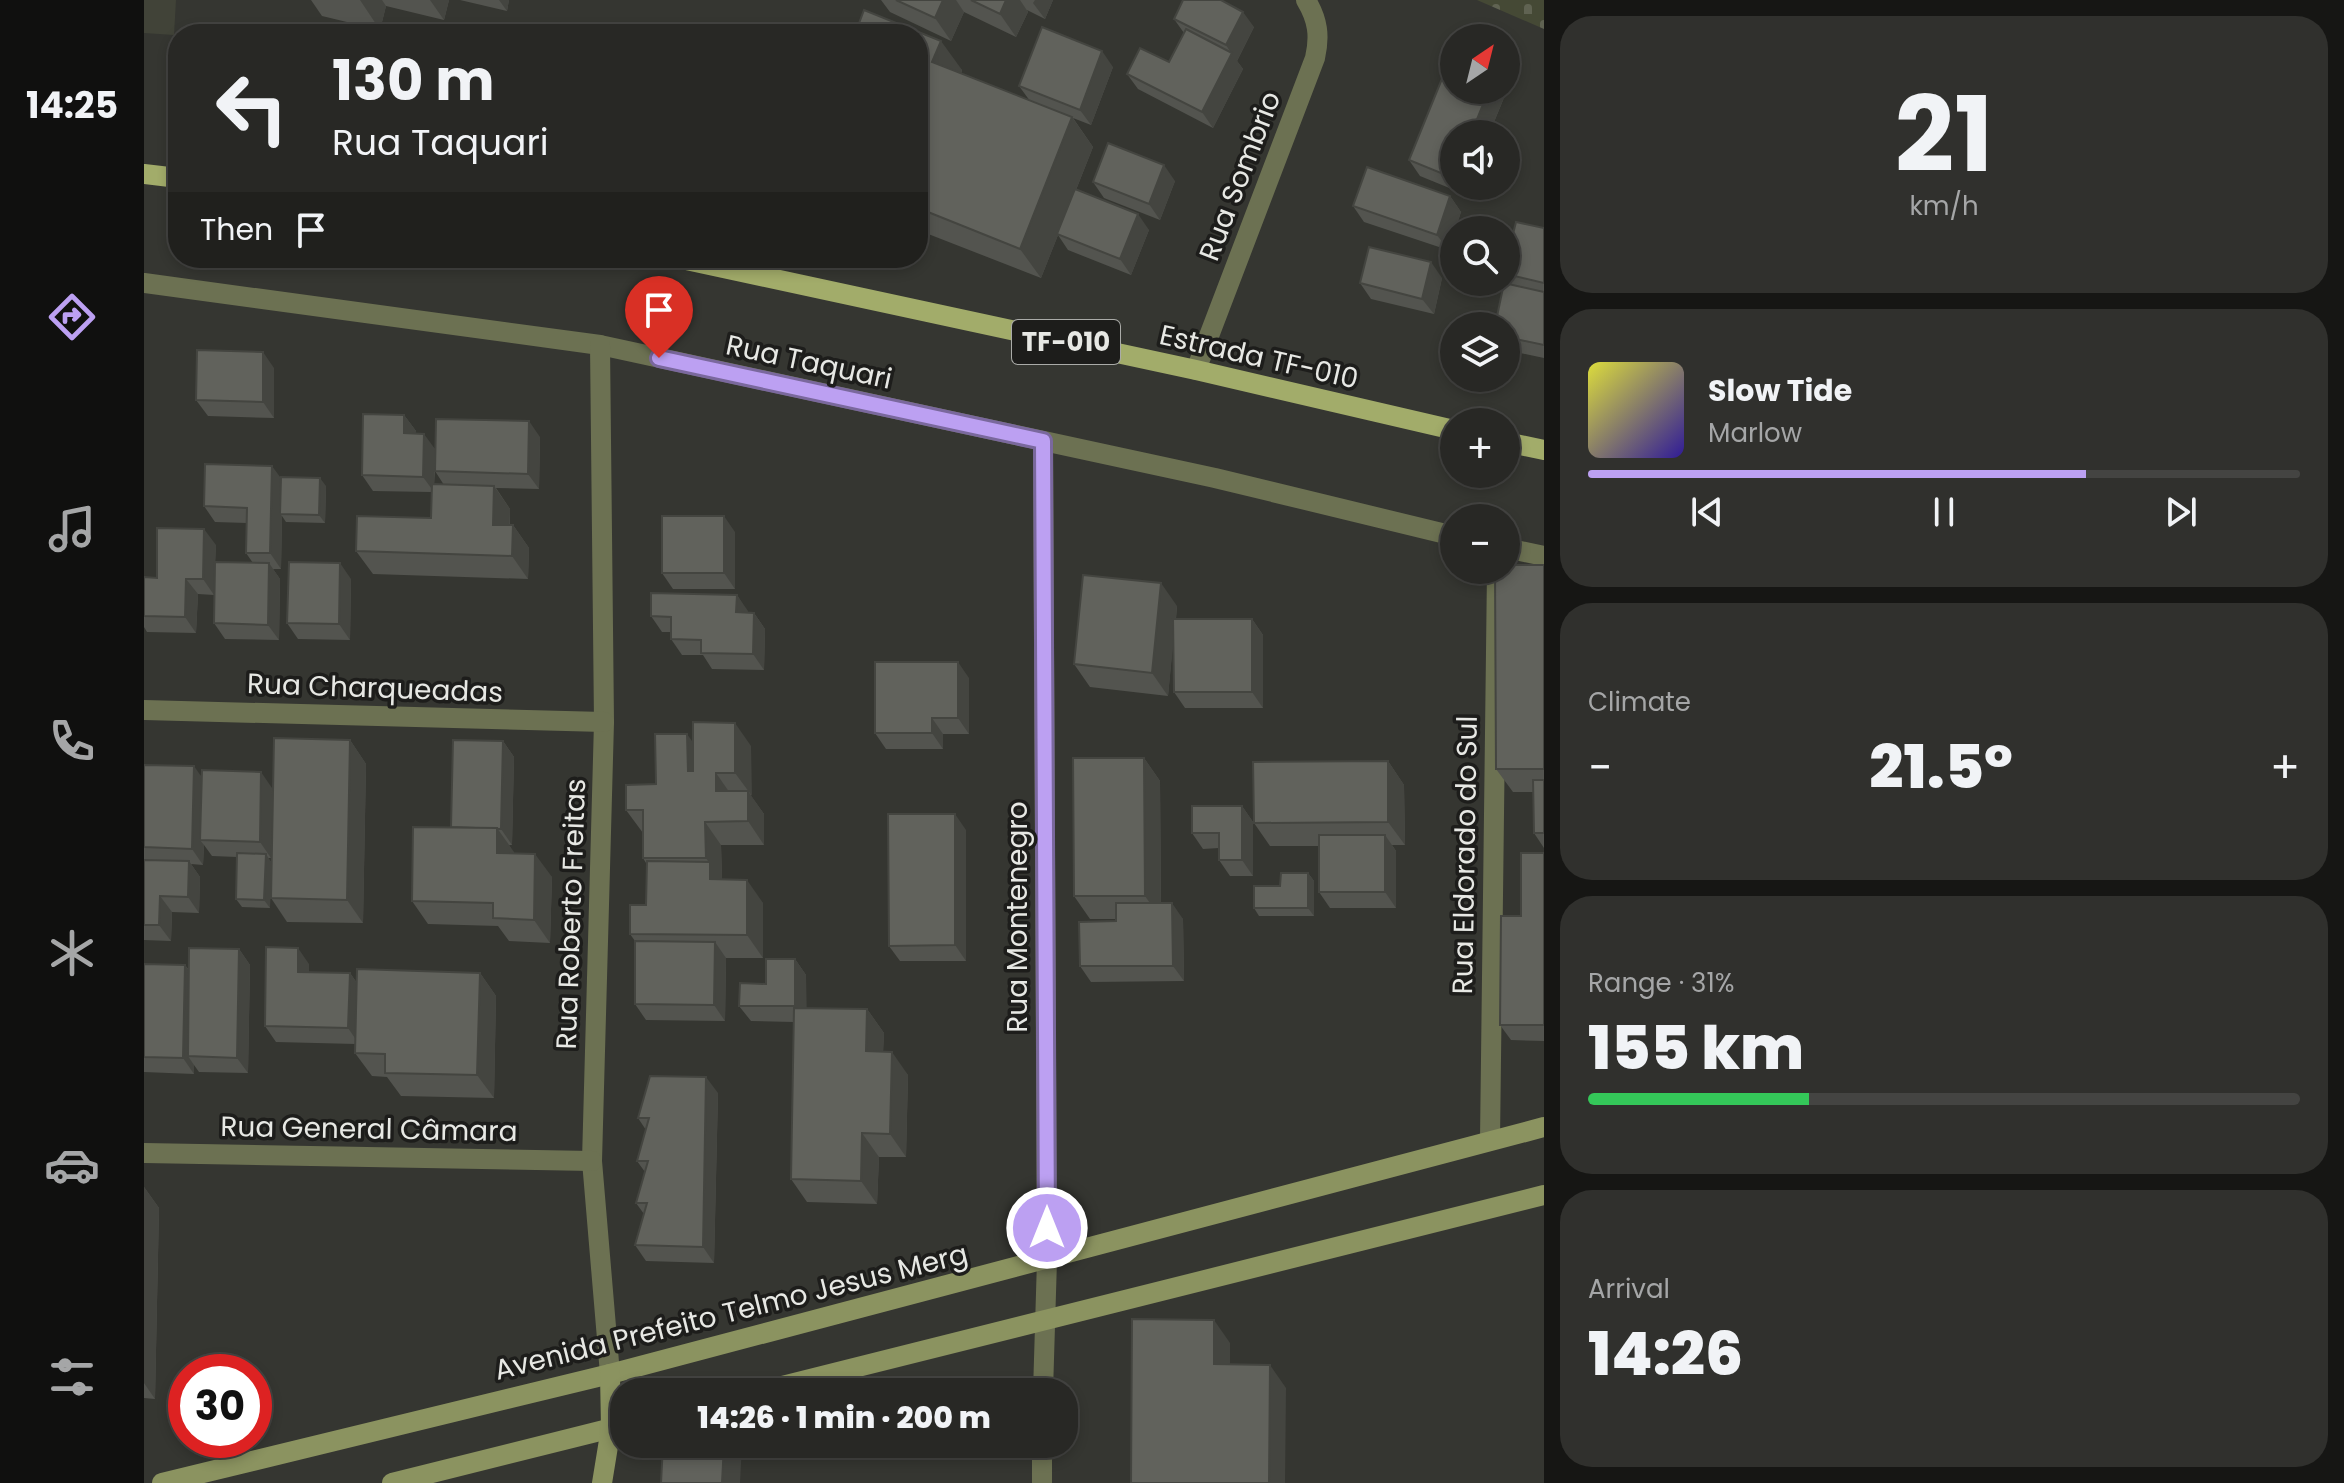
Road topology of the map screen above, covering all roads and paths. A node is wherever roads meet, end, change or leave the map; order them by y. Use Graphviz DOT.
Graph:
graph roads {
  1 [pos="1306,0"];
  2 [pos="144,174"];
  3 [pos="168,177"];
  4 [pos="723,268"];
  5 [pos="144,283"];
  6 [pos="600,345"];
  7 [pos="1196,370"];
  8 [pos="1440,427"];
  9 [pos="1043,441"];
  10 [pos="1520,445"];
  11 [pos="1544,450"];
  12 [pos="1440,533"];
  13 [pos="1520,551"];
  14 [pos="1544,556"];
  15 [pos="1497,584"];
  16 [pos="144,710"];
  17 [pos="604,722"];
  18 [pos="1544,1127"];
  19 [pos="1490,1140"];
  20 [pos="144,1153"];
  21 [pos="592,1161"];
  22 [pos="1544,1195"];
  23 [pos="1047,1260"];
  24 [pos="1044,1322"];
  25 [pos="610,1374"];
  26 [pos="611,1378"];
  27 [pos="815,1378"];
  28 [pos="1043,1378"];
  29 [pos="610,1429"];
  30 [pos="610,1455"];
  31 [pos="1042,1458"];
  32 [pos="162,1483"];
  33 [pos="392,1483"];
  34 [pos="602,1483"];
  35 [pos="1042,1483"];
  1 -- 7 [label="street, Rua Sombrio"];
  2 -- 3 [label="main road"];
  4 -- 7 [label="main road, Estrada TF-010 / TF-010"];
  5 -- 6 [label="street, Rua Taquari"];
  6 -- 9 [label="street, Rua Taquari"];
  6 -- 17 [label="street, Rua Roberto Freitas"];
  7 -- 8 [label="main road, Estrada TF-010 / TF-010"];
  9 -- 12 [label="street, Rua Taquari"];
  9 -- 23 [label="street, Rua Montenegro"];
  10 -- 11 [label="main road"];
  13 -- 14 [label="street"];
  15 -- 19 [label="street, Rua Eldorado do Sul"];
  16 -- 17 [label="street, Rua Charqueadas"];
  17 -- 21 [label="street, Rua Roberto Freitas"];
  18 -- 19 [label="main road, Avenida Prefeito Telmo Jesus Merg"];
  19 -- 23 [label="main road, Avenida Prefeito Telmo Jesus Merg"];
  20 -- 21 [label="street, Rua General Câmara"];
  21 -- 25 [label="street, Rua Roberto Freitas"];
  22 -- 24 [label="main road"];
  23 -- 24 [label="street, Rua Montenegro"];
  23 -- 25 [label="main road, Avenida Prefeito Telmo Jesus Merg"];
  24 -- 27 [label="main road"];
  24 -- 28 [label="street, Rua Montenegro"];
  25 -- 26 [label="main road, Rua Roberto Freitas"];
  25 -- 32 [label="main road, Avenida Prefeito Telmo Jesus Merg"];
  29 -- 33 [label="main road"];
  30 -- 34 [label="main road, Rua Roberto Freitas"];
  31 -- 35 [label="street"];
}
